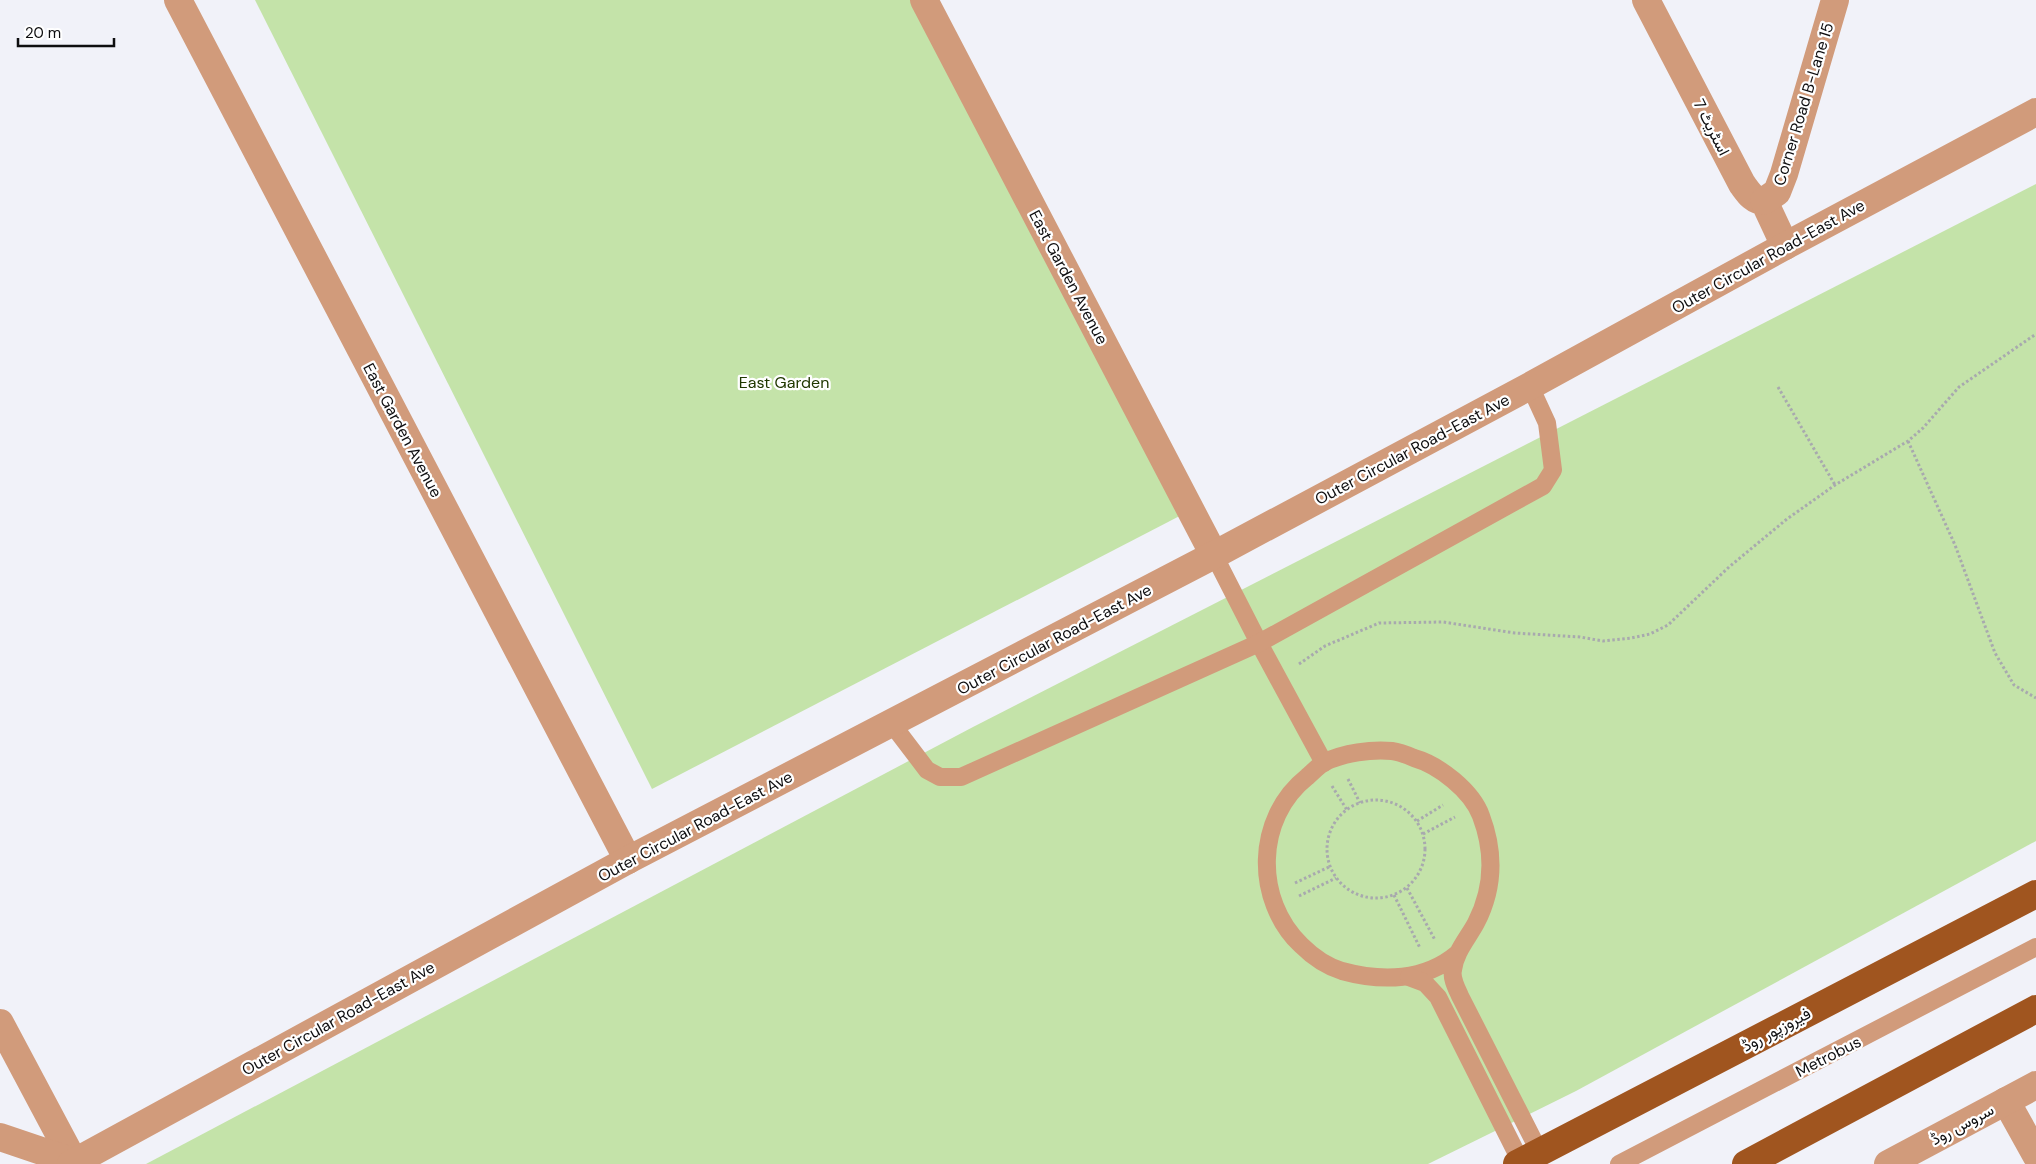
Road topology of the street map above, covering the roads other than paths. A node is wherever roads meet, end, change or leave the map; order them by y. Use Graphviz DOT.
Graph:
graph roads {
  1 [pos="178,0"];
  2 [pos="924,0"];
  3 [pos="1646,0"];
  4 [pos="1835,0"];
  5 [pos="2036,112"];
  6 [pos="1764,201"];
  7 [pos="1785,246"];
  8 [pos="1530,386"];
  9 [pos="1214,555"];
  10 [pos="1259,643"];
  11 [pos="892,724"];
  12 [pos="1324,763"];
  13 [pos="628,860"];
  14 [pos="2036,894"];
  15 [pos="2036,947"];
  16 [pos="1445,962"];
  17 [pos="1409,977"];
  18 [pos="2036,1010"];
  19 [pos="0,1024"];
  20 [pos="2036,1086"];
  21 [pos="2006,1101"];
  22 [pos="0,1137"];
  23 [pos="2036,1155"];
  24 [pos="1526,1159"];
  25 [pos="73,1163"];
  26 [pos="1619,1164"];
  27 [pos="1746,1164"];
  28 [pos="1888,1164"];
  1 -- 13 [label="street, East Garden Avenue"];
  2 -- 9 [label="street, East Garden Avenue"];
  3 -- 6 [label="street, اسٹریٹ 7"];
  4 -- 6 [label="street, Corner Road B-Lane 15"];
  5 -- 7 [label="street, Outer Circular Road-East Ave"];
  6 -- 7 [label="street"];
  7 -- 8 [label="street, Outer Circular Road-East Ave"];
  8 -- 9 [label="street, Outer Circular Road-East Ave"];
  8 -- 10 [label="lane"];
  9 -- 10 [label="lane"];
  9 -- 11 [label="street, Outer Circular Road-East Ave"];
  10 -- 11 [label="lane"];
  10 -- 12 [label="lane"];
  11 -- 13 [label="street, Outer Circular Road-East Ave"];
  12 -- 16 [label="lane"];
  12 -- 17 [label="lane"];
  13 -- 25 [label="street, Outer Circular Road-East Ave"];
  14 -- 24 [label="main road, فیروزپور روڈ"];
  15 -- 26 [label="lane, Metrobus"];
  16 -- 17 [label="lane"];
  16 -- 24 [label="lane"];
  17 -- 24 [label="lane"];
  18 -- 27 [label="main road"];
  19 -- 25 [label="street"];
  20 -- 21 [label="street, سروس روڈ"];
  21 -- 23 [label="street"];
  21 -- 28 [label="street, سروس روڈ"];
  22 -- 25 [label="street"];
}
